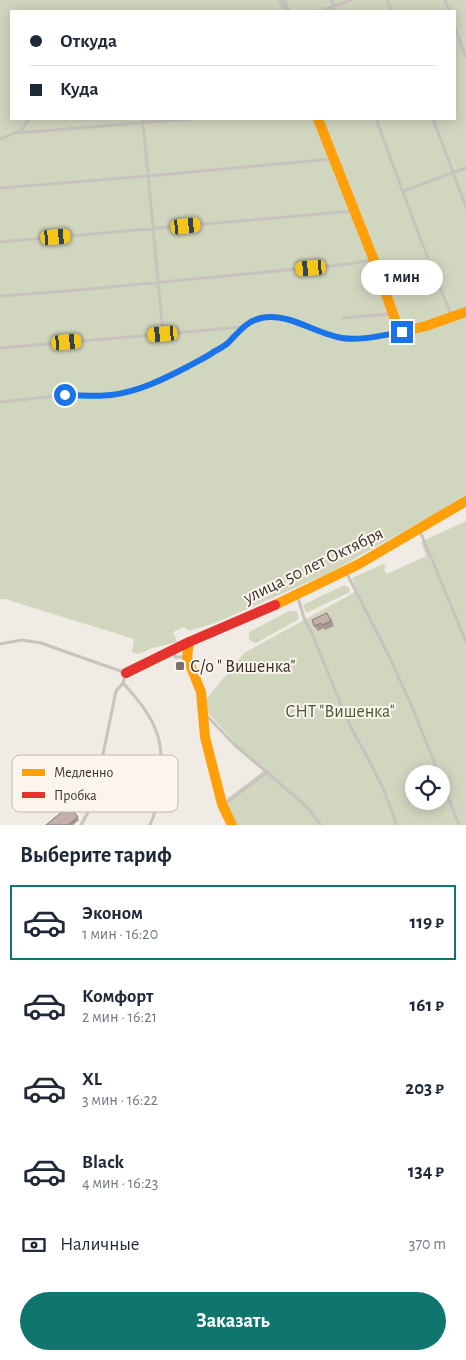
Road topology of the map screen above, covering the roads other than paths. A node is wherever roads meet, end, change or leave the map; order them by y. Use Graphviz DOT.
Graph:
graph roads {
  1 [pos="331,0"];
  2 [pos="351,0"];
  3 [pos="334,6"];
  4 [pos="323,10"];
  5 [pos="336,10"];
  6 [pos="456,31"];
  7 [pos="466,57"];
  8 [pos="28,120"];
  9 [pos="166,120"];
  10 [pos="318,120"];
  11 [pos="376,120"];
  12 [pos="433,120"];
  13 [pos="143,121"];
  14 [pos="18,132"];
  15 [pos="0,139"];
  16 [pos="334,159"];
  17 [pos="466,168"];
  18 [pos="454,173"];
  19 [pos="148,176"];
  20 [pos="0,188"];
  21 [pos="403,191"];
  22 [pos="466,206"];
  23 [pos="354,210"];
  24 [pos="154,229"];
  25 [pos="0,242"];
  26 [pos="373,260"];
  27 [pos="158,282"];
  28 [pos="0,296"];
  29 [pos="466,312"];
  30 [pos="393,314"];
  31 [pos="455,316"];
  32 [pos="343,318"];
  33 [pos="242,327"];
  34 [pos="402,332"];
  35 [pos="163,334"];
  36 [pos="0,348"];
  37 [pos="0,402"];
  38 [pos="466,501"];
  39 [pos="419,528"];
  40 [pos="345,571"];
  41 [pos="297,595"];
  42 [pos="194,641"];
  43 [pos="466,642"];
  44 [pos="0,644"];
  45 [pos="175,648"];
  46 [pos="190,656"];
  47 [pos="126,673"];
  48 [pos="123,683"];
  49 [pos="202,710"];
  50 [pos="103,755"];
  51 [pos="160,755"];
  52 [pos="435,765"];
  53 [pos="267,772"];
  54 [pos="450,802"];
  55 [pos="223,805"];
  56 [pos="88,812"];
  57 [pos="156,812"];
  58 [pos="82,825"];
  59 [pos="150,825"];
  60 [pos="232,825"];
  61 [pos="321,825"];
  62 [pos="397,825"];
  63 [pos="459,825"];
  1 -- 3 [label="lane"];
  2 -- 3 [label="lane"];
  3 -- 4 [label="lane"];
  3 -- 5 [label="lane"];
  6 -- 7 [label="lane"];
  8 -- 14 [label="lane"];
  9 -- 13 [label="lane"];
  10 -- 16 [label="street"];
  11 -- 21 [label="lane"];
  12 -- 18 [label="lane"];
  13 -- 14 [label="lane"];
  13 -- 19 [label="lane"];
  14 -- 15 [label="lane"];
  16 -- 19 [label="lane"];
  16 -- 23 [label="street"];
  17 -- 18 [label="lane"];
  18 -- 21 [label="lane"];
  18 -- 22 [label="lane"];
  19 -- 20 [label="lane"];
  19 -- 24 [label="lane"];
  21 -- 31 [label="lane"];
  23 -- 24 [label="lane"];
  23 -- 26 [label="street"];
  24 -- 25 [label="lane"];
  24 -- 27 [label="lane"];
  26 -- 27 [label="lane"];
  26 -- 30 [label="street"];
  27 -- 28 [label="lane"];
  27 -- 35 [label="lane"];
  29 -- 31 [label="street"];
  30 -- 32 [label="lane"];
  30 -- 34 [label="street"];
  31 -- 34 [label="street"];
  33 -- 34 [label="lane"];
  33 -- 35 [label="lane"];
  33 -- 37 [label="lane"];
  35 -- 36 [label="lane"];
  38 -- 39 [label="street, улица 50 лет Октября"];
  39 -- 40 [label="street, улица 50 лет Октября"];
  39 -- 43 [label="lane"];
  40 -- 41 [label="street, улица 50 лет Октября"];
  40 -- 52 [label="lane"];
  41 -- 42 [label="street, улица 50 лет Октября"];
  41 -- 62 [label="lane"];
  42 -- 45 [label="street, улица 50 лет Октября"];
  42 -- 46 [label="street"];
  44 -- 47 [label="lane"];
  45 -- 46 [label="lane"];
  45 -- 47 [label="street, улица 50 лет Октября"];
  46 -- 49 [label="street"];
  47 -- 48 [label="lane"];
  48 -- 50 [label="lane"];
  48 -- 51 [label="lane"];
  49 -- 53 [label="lane"];
  49 -- 55 [label="street"];
  53 -- 55 [label="lane"];
  53 -- 61 [label="lane"];
  54 -- 63 [label="lane"];
  55 -- 60 [label="street"];
  56 -- 58 [label="lane"];
  57 -- 59 [label="lane"];
}
